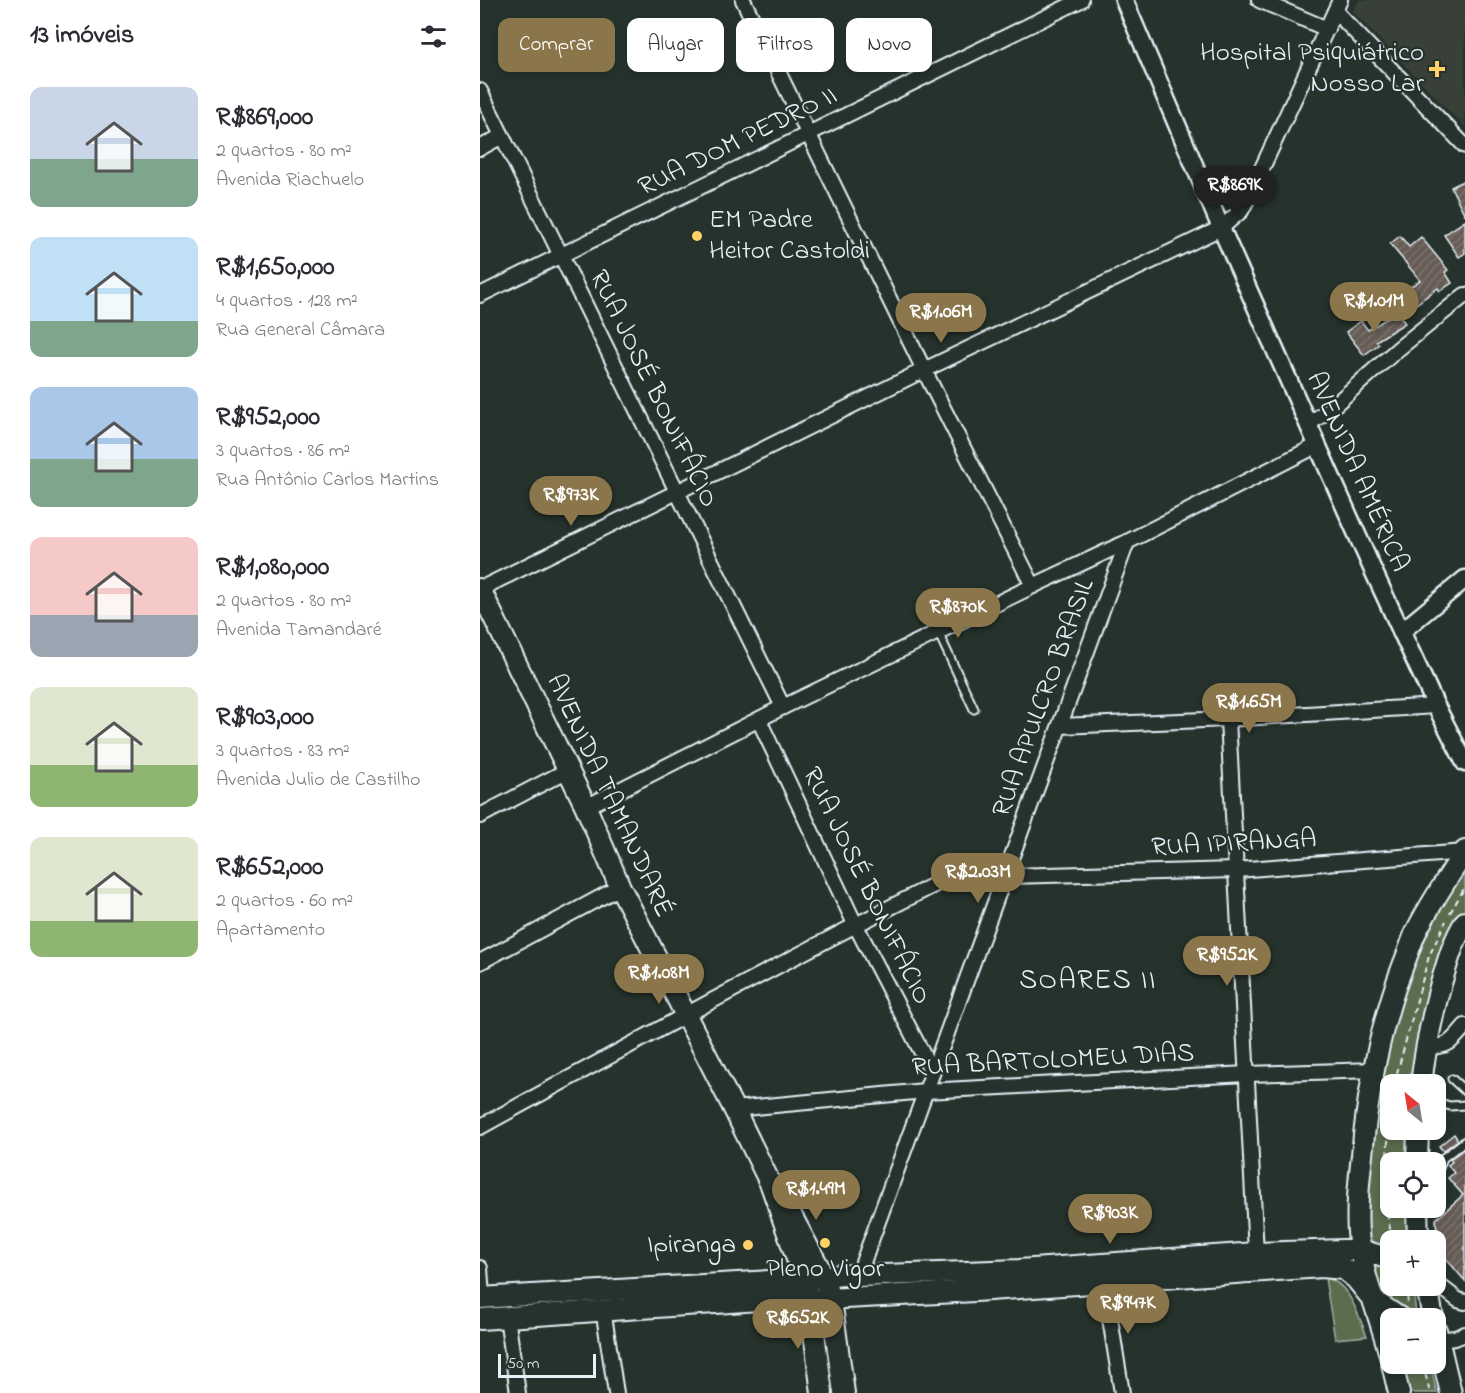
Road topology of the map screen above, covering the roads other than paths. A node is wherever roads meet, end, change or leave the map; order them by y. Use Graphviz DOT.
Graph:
graph roads {
  1 [pos="743,0"];
  2 [pos="1081,0"];
  3 [pos="1124,0"];
  4 [pos="1259,0"];
  5 [pos="1338,6"];
  6 [pos="1327,29"];
  7 [pos="480,91"];
  8 [pos="808,135"];
  9 [pos="502,136"];
  10 [pos="1465,146"];
  11 [pos="480,147"];
  12 [pos="1221,228"];
  13 [pos="561,256"];
  14 [pos="480,295"];
  15 [pos="1465,295"];
  16 [pos="924,370"];
  17 [pos="1309,424"];
  18 [pos="1318,446"];
  19 [pos="676,492"];
  20 [pos="1127,543"];
  21 [pos="1465,579"];
  22 [pos="1033,586"];
  23 [pos="480,589"];
  24 [pos="938,632"];
  25 [pos="1401,632"];
  26 [pos="1436,706"];
  27 [pos="783,707"];
  28 [pos="974,708"];
  29 [pos="1228,719"];
  30 [pos="759,720"];
  31 [pos="1060,726"];
  32 [pos="1465,763"];
  33 [pos="568,770"];
  34 [pos="585,807"];
  35 [pos="482,810"];
  36 [pos="1465,852"];
  37 [pos="1236,870"];
  38 [pos="1005,876"];
  39 [pos="620,887"];
  40 [pos="1465,922"];
  41 [pos="855,924"];
  42 [pos="480,962"];
  43 [pos="685,1015"];
  44 [pos="1465,1026"];
  45 [pos="1425,1048"];
  46 [pos="1375,1070"];
  47 [pos="932,1072"];
  48 [pos="1247,1074"];
  49 [pos="1422,1074"];
  50 [pos="1452,1079"];
  51 [pos="925,1091"];
  52 [pos="1465,1091"];
  53 [pos="1446,1105"];
  54 [pos="1465,1105"];
  55 [pos="734,1109"];
  56 [pos="480,1127"];
  57 [pos="1465,1141"];
  58 [pos="1446,1156"];
  59 [pos="771,1185"];
  60 [pos="1360,1250"];
  61 [pos="1256,1253"];
  62 [pos="1380,1256"];
  63 [pos="480,1268"];
  64 [pos="858,1276"];
  65 [pos="824,1277"];
  66 [pos="804,1279"];
  67 [pos="1104,1281"];
  68 [pos="1446,1291"];
  69 [pos="481,1298"];
  70 [pos="830,1298"];
  71 [pos="808,1300"];
  72 [pos="1373,1300"];
  73 [pos="1465,1302"];
  74 [pos="1385,1308"];
  75 [pos="603,1310"];
  76 [pos="507,1317"];
  77 [pos="480,1318"];
  78 [pos="1380,1318"];
  79 [pos="814,1330"];
  80 [pos="1465,1334"];
  81 [pos="1446,1337"];
  82 [pos="1446,1364"];
  83 [pos="1394,1374"];
  84 [pos="1455,1389"];
  85 [pos="518,1393"];
  86 [pos="616,1393"];
  87 [pos="822,1393"];
  88 [pos="829,1393"];
  89 [pos="844,1393"];
  90 [pos="1122,1393"];
  91 [pos="1399,1393"];
  1 -- 8 [label="street"];
  2 -- 8 [label="street, RUA DOM PEDRO II"];
  3 -- 12 [label="street, AVENIDA AMÉRICA"];
  4 -- 6 [label="street"];
  5 -- 6 [label="street"];
  5 -- 10 [label="street"];
  6 -- 12 [label="street"];
  7 -- 9 [label="street, RUA JOSÉ BONIFÁCIO"];
  8 -- 13 [label="street, RUA DOM PEDRO II"];
  8 -- 16 [label="street"];
  9 -- 11 [label="street"];
  9 -- 13 [label="street, RUA JOSÉ BONIFÁCIO"];
  12 -- 16 [label="street"];
  12 -- 17 [label="street, AVENIDA AMÉRICA"];
  13 -- 14 [label="street, RUA DOM PEDRO II"];
  13 -- 19 [label="street, RUA JOSÉ BONIFÁCIO"];
  15 -- 17 [label="street"];
  16 -- 19 [label="street"];
  16 -- 22 [label="street"];
  17 -- 18 [label="street, AVENIDA AMÉRICA"];
  18 -- 20 [label="street"];
  18 -- 25 [label="street, AVENIDA AMÉRICA"];
  19 -- 23 [label="street"];
  19 -- 27 [label="street, RUA JOSÉ BONIFÁCIO"];
  20 -- 22 [label="street"];
  20 -- 31 [label="street, RUA APULCRO BRASIL"];
  21 -- 25 [label="street"];
  22 -- 24 [label="street"];
  23 -- 33 [label="main road, AVENIDA TAMANDARÉ"];
  24 -- 27 [label="street"];
  24 -- 28 [label="lane"];
  25 -- 26 [label="street, AVENIDA AMÉRICA"];
  26 -- 29 [label="street"];
  26 -- 32 [label="street, AVENIDA AMÉRICA"];
  27 -- 30 [label="street"];
  29 -- 31 [label="street"];
  29 -- 37 [label="street"];
  30 -- 34 [label="street"];
  30 -- 41 [label="street, RUA JOSÉ BONIFÁCIO"];
  31 -- 38 [label="street, RUA APULCRO BRASIL"];
  33 -- 34 [label="main road, AVENIDA TAMANDARÉ"];
  33 -- 35 [label="street"];
  34 -- 39 [label="main road, AVENIDA TAMANDARÉ"];
  36 -- 37 [label="street, RUA IPIRANGA"];
  36 -- 46 [label="main road"];
  37 -- 38 [label="street, RUA IPIRANGA"];
  37 -- 48 [label="street"];
  38 -- 41 [label="street, RUA IPIRANGA"];
  38 -- 47 [label="street, RUA APULCRO BRASIL"];
  39 -- 42 [label="street"];
  39 -- 43 [label="main road, AVENIDA TAMANDARÉ"];
  40 -- 45 [label="main road"];
  41 -- 43 [label="street, RUA IPIRANGA"];
  41 -- 47 [label="street, RUA JOSÉ BONIFÁCIO"];
  43 -- 55 [label="main road, AVENIDA TAMANDARÉ"];
  43 -- 56 [label="street, RUA IPIRANGA"];
  44 -- 45 [label="street"];
  45 -- 49 [label="main road"];
  46 -- 48 [label="street, RUA BARTOLOMEU DIAS"];
  46 -- 60 [label="main road"];
  47 -- 51 [label="street, RUA APULCRO BRASIL"];
  48 -- 51 [label="street, RUA BARTOLOMEU DIAS"];
  48 -- 61 [label="street"];
  50 -- 52 [label="lane"];
  51 -- 55 [label="street, RUA BARTOLOMEU DIAS"];
  51 -- 64 [label="street, RUA APULCRO BRASIL"];
  53 -- 54 [label="lane"];
  55 -- 59 [label="main road, AVENIDA TAMANDARÉ"];
  57 -- 58 [label="lane"];
  59 -- 65 [label="main road, AVENIDA TAMANDARÉ"];
  59 -- 66 [label="main road, AVENIDA TAMANDARÉ"];
  60 -- 61 [label="main road"];
  60 -- 62 [label="main road"];
  60 -- 72 [label="main road"];
  61 -- 64 [label="main road"];
  63 -- 69 [label="street"];
  64 -- 65 [label="main road"];
  65 -- 66 [label="main road"];
  65 -- 70 [label="main road, AVENIDA TAMANDARÉ"];
  66 -- 69 [label="main road"];
  66 -- 71 [label="main road, AVENIDA TAMANDARÉ"];
  67 -- 70 [label="main road"];
  67 -- 72 [label="main road"];
  67 -- 90 [label="street"];
  68 -- 73 [label="street"];
  70 -- 71 [label="main road"];
  70 -- 89 [label="main road, AVENIDA TAMANDARÉ"];
  71 -- 75 [label="main road"];
  71 -- 79 [label="main road, AVENIDA TAMANDARÉ"];
  72 -- 74 [label="main road"];
  72 -- 78 [label="main road"];
  75 -- 76 [label="main road"];
  75 -- 86 [label="street"];
  76 -- 77 [label="main road"];
  76 -- 85 [label="street"];
  79 -- 87 [label="main road"];
  79 -- 88 [label="main road"];
  80 -- 81 [label="street"];
  82 -- 84 [label="main road"];
  83 -- 91 [label="main road"];
}
